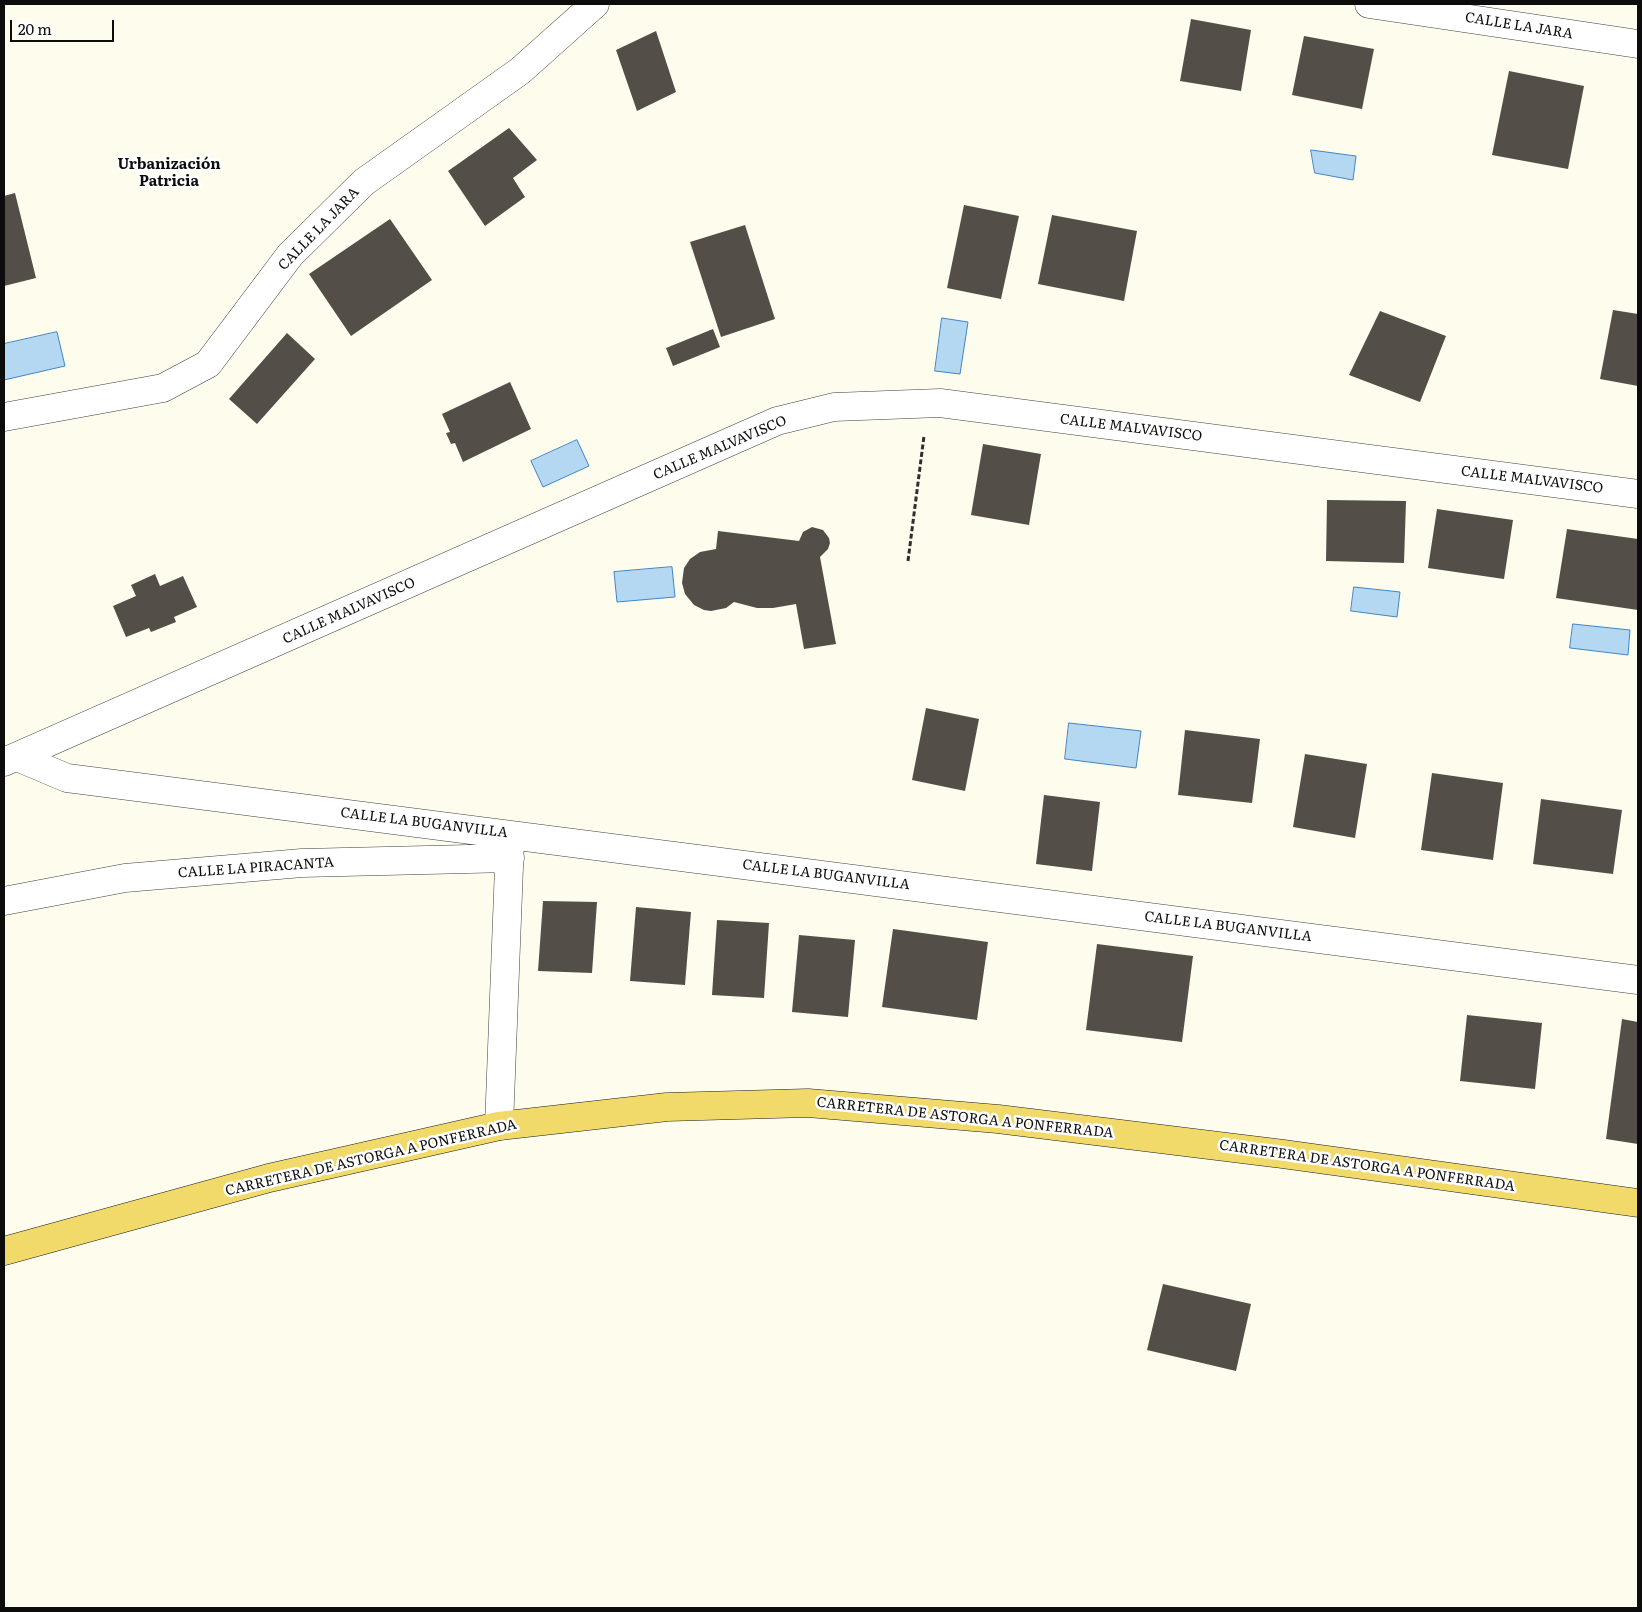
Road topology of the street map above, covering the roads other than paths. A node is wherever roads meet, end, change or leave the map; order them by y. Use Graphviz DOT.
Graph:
graph roads {
  1 [pos="595,4"];
  2 [pos="1369,4"];
  3 [pos="1638,44"];
  4 [pos="4,417"];
  5 [pos="1638,494"];
  6 [pos="10,760"];
  7 [pos="510,846"];
  8 [pos="4,901"];
  9 [pos="1638,980"];
  10 [pos="499,1126"];
  11 [pos="1638,1203"];
  12 [pos="4,1251"];
  1 -- 4 [label="street, CALLE LA JARA"];
  2 -- 3 [label="street, CALLE LA JARA"];
  5 -- 6 [label="street, CALLE MALVAVISCO"];
  6 -- 7 [label="street, CALLE LA BUGANVILLA"];
  7 -- 8 [label="street, CALLE LA PIRACANTA"];
  7 -- 9 [label="street, CALLE LA BUGANVILLA"];
  7 -- 10 [label="street"];
  10 -- 11 [label="main road, CARRETERA DE ASTORGA A PONFERRADA"];
  10 -- 12 [label="main road, CARRETERA DE ASTORGA A PONFERRADA"];
}
